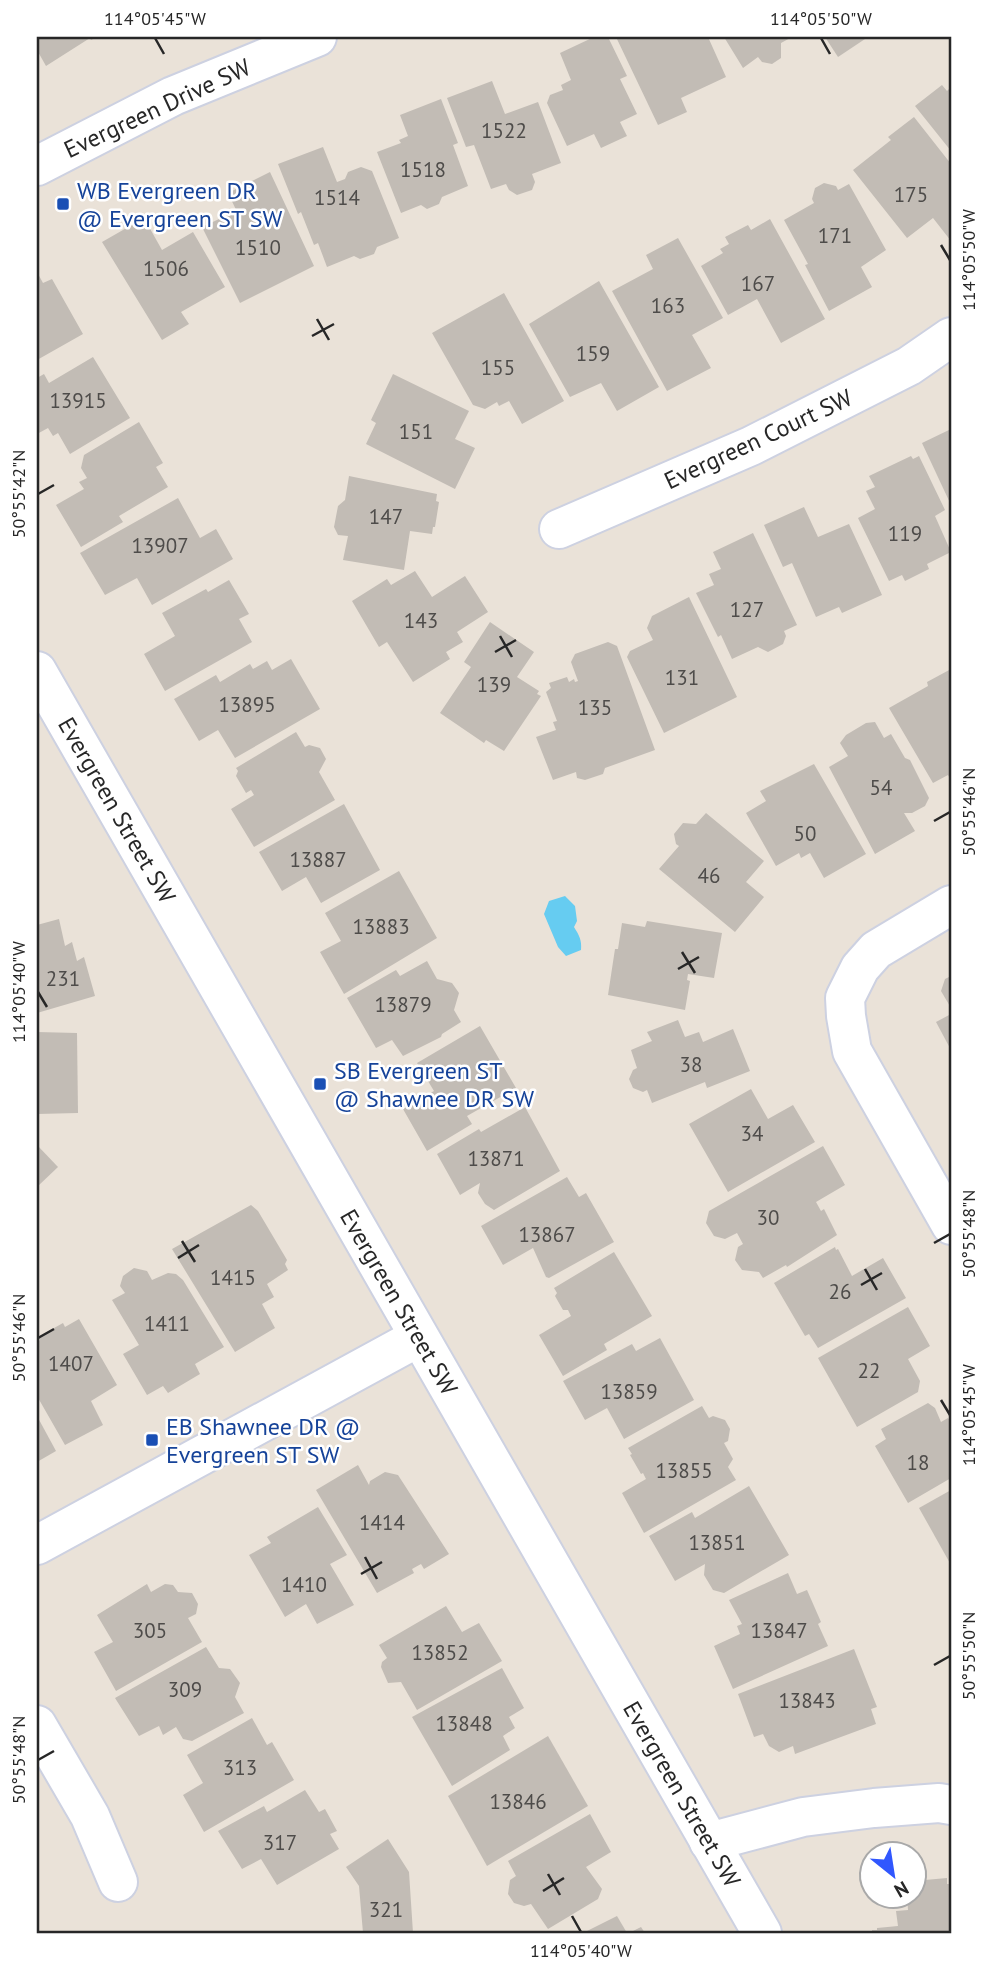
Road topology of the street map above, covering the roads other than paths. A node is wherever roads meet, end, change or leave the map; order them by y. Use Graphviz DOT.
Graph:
graph roads {
  1 [pos="317,37"];
  2 [pos="267,46"];
  3 [pos="37,166"];
  4 [pos="951,337"];
  5 [pos="559,529"];
  6 [pos="37,671"];
  7 [pos="951,905"];
  8 [pos="951,1224"];
  9 [pos="419,1337"];
  10 [pos="37,1545"];
  11 [pos="37,1725"];
  12 [pos="951,1805"];
  13 [pos="709,1842"];
  14 [pos="118,1882"];
  15 [pos="762,1933"];
  1 -- 2 [label="street, Evergreen Drive SW"];
  2 -- 3 [label="street, Evergreen Drive SW"];
  4 -- 5 [label="street, Evergreen Court SW"];
  6 -- 9 [label="street, Evergreen Street SW"];
  7 -- 8 [label="street"];
  9 -- 10 [label="street"];
  9 -- 13 [label="street, Evergreen Street SW"];
  11 -- 14 [label="street"];
  12 -- 13 [label="street"];
  13 -- 15 [label="street, Evergreen Street SW"];
}
